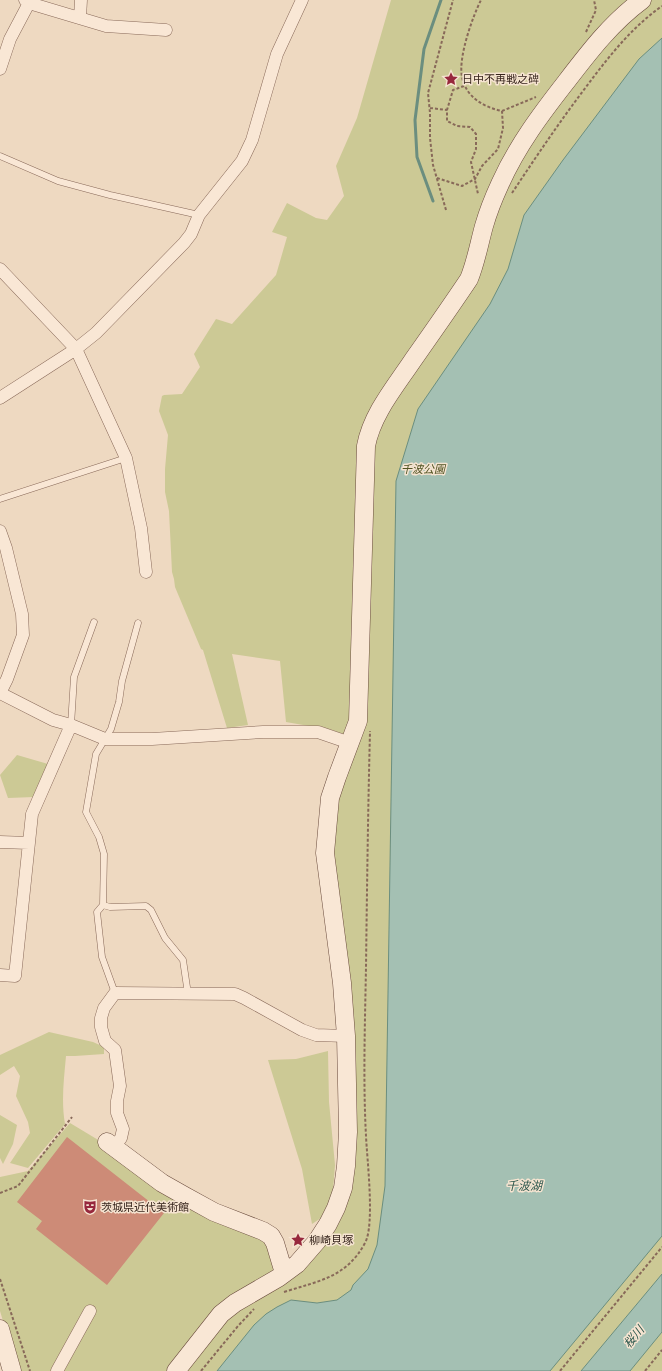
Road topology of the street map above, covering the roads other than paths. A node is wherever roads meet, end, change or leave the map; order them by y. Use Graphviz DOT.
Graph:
graph roads {
  1 [pos="81,0"];
  2 [pos="302,0"];
  3 [pos="642,0"];
  4 [pos="27,2"];
  5 [pos="80,18"];
  6 [pos="166,30"];
  7 [pos="0,69"];
  8 [pos="0,156"];
  9 [pos="198,215"];
  10 [pos="0,269"];
  11 [pos="76,349"];
  12 [pos="0,398"];
  13 [pos="126,458"];
  14 [pos="0,499"];
  15 [pos="0,531"];
  16 [pos="146,572"];
  17 [pos="94,622"];
  18 [pos="138,623"];
  19 [pos="71,725"];
  20 [pos="105,739"];
  21 [pos="350,743"];
  22 [pos="0,842"];
  23 [pos="28,843"];
  24 [pos="103,905"];
  25 [pos="0,975"];
  26 [pos="115,993"];
  27 [pos="188,994"];
  28 [pos="346,1036"];
  29 [pos="111,1145"];
  30 [pos="284,1273"];
  31 [pos="90,1311"];
  32 [pos="0,1329"];
  33 [pos="12,1371"];
  34 [pos="57,1371"];
  35 [pos="176,1371"];
  1 -- 5 [label="street"];
  2 -- 9 [label="street"];
  3 -- 21 [label="street"];
  4 -- 5 [label="street"];
  4 -- 7 [label="street"];
  5 -- 6 [label="street"];
  8 -- 9 [label="lane"];
  9 -- 11 [label="street"];
  10 -- 11 [label="street"];
  11 -- 12 [label="street"];
  11 -- 13 [label="street"];
  13 -- 14 [label="lane"];
  13 -- 16 [label="street"];
  15 -- 19 [label="street"];
  17 -- 19 [label="lane"];
  18 -- 20 [label="lane"];
  19 -- 20 [label="street"];
  19 -- 23 [label="street"];
  20 -- 21 [label="street"];
  20 -- 24 [label="lane"];
  21 -- 28 [label="street"];
  22 -- 23 [label="street"];
  23 -- 25 [label="street"];
  24 -- 26 [label="lane"];
  24 -- 27 [label="lane"];
  26 -- 27 [label="street"];
  26 -- 29 [label="street"];
  27 -- 28 [label="street"];
  28 -- 30 [label="street"];
  29 -- 30 [label="street"];
  30 -- 35 [label="street"];
  31 -- 34 [label="street"];
  32 -- 33 [label="street"];
}
